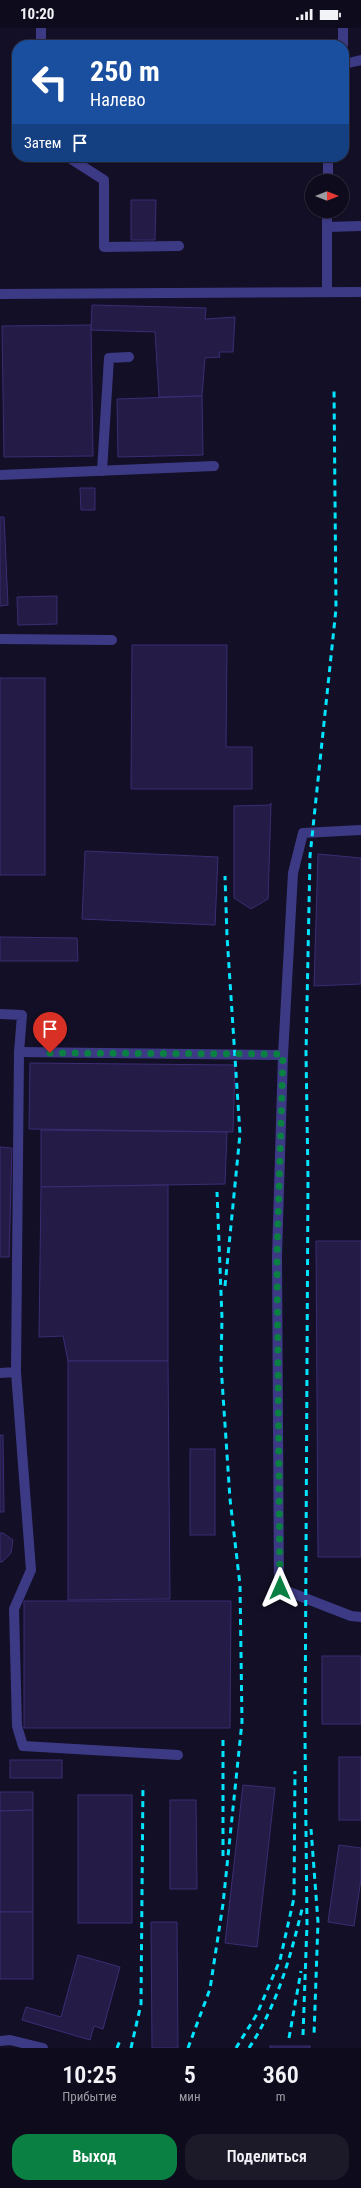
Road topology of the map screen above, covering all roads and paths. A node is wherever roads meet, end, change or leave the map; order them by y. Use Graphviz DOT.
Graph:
graph roads {
  1 [pos="41,28"];
  2 [pos="343,28"];
  3 [pos="41,40"];
  4 [pos="343,40"];
  5 [pos="361,60"];
  6 [pos="349,63"];
  7 [pos="76,162"];
  8 [pos="328,162"];
  9 [pos="328,174"];
  10 [pos="328,218"];
  11 [pos="361,226"];
  12 [pos="327,227"];
  13 [pos="179,246"];
  14 [pos="328,292"];
  15 [pos="361,292"];
  16 [pos="0,294"];
  17 [pos="129,357"];
  18 [pos="214,466"];
  19 [pos="102,471"];
  20 [pos="0,475"];
  21 [pos="0,639"];
  22 [pos="112,640"];
  23 [pos="361,830"];
  24 [pos="0,1014"];
  25 [pos="20,1052"];
  26 [pos="283,1054"];
  27 [pos="16,1372"];
  28 [pos="0,1373"];
  29 [pos="361,1617"];
  30 [pos="178,1755"];
  31 [pos="0,2041"];
  32 [pos="43,2048"];
  1 -- 3 [label="street"];
  2 -- 4 [label="street"];
  5 -- 6 [label="street"];
  7 -- 13 [label="street"];
  8 -- 9 [label="street"];
  10 -- 12 [label="street"];
  11 -- 12 [label="street"];
  12 -- 14 [label="street"];
  14 -- 15 [label="street"];
  14 -- 16 [label="street"];
  17 -- 19 [label="street"];
  18 -- 19 [label="street"];
  19 -- 20 [label="street"];
  21 -- 22 [label="street"];
  23 -- 26 [label="street"];
  24 -- 25 [label="street"];
  25 -- 26 [label="street"];
  25 -- 27 [label="street"];
  26 -- 29 [label="street"];
  27 -- 28 [label="street"];
  27 -- 30 [label="street"];
  31 -- 32 [label="street"];
}
